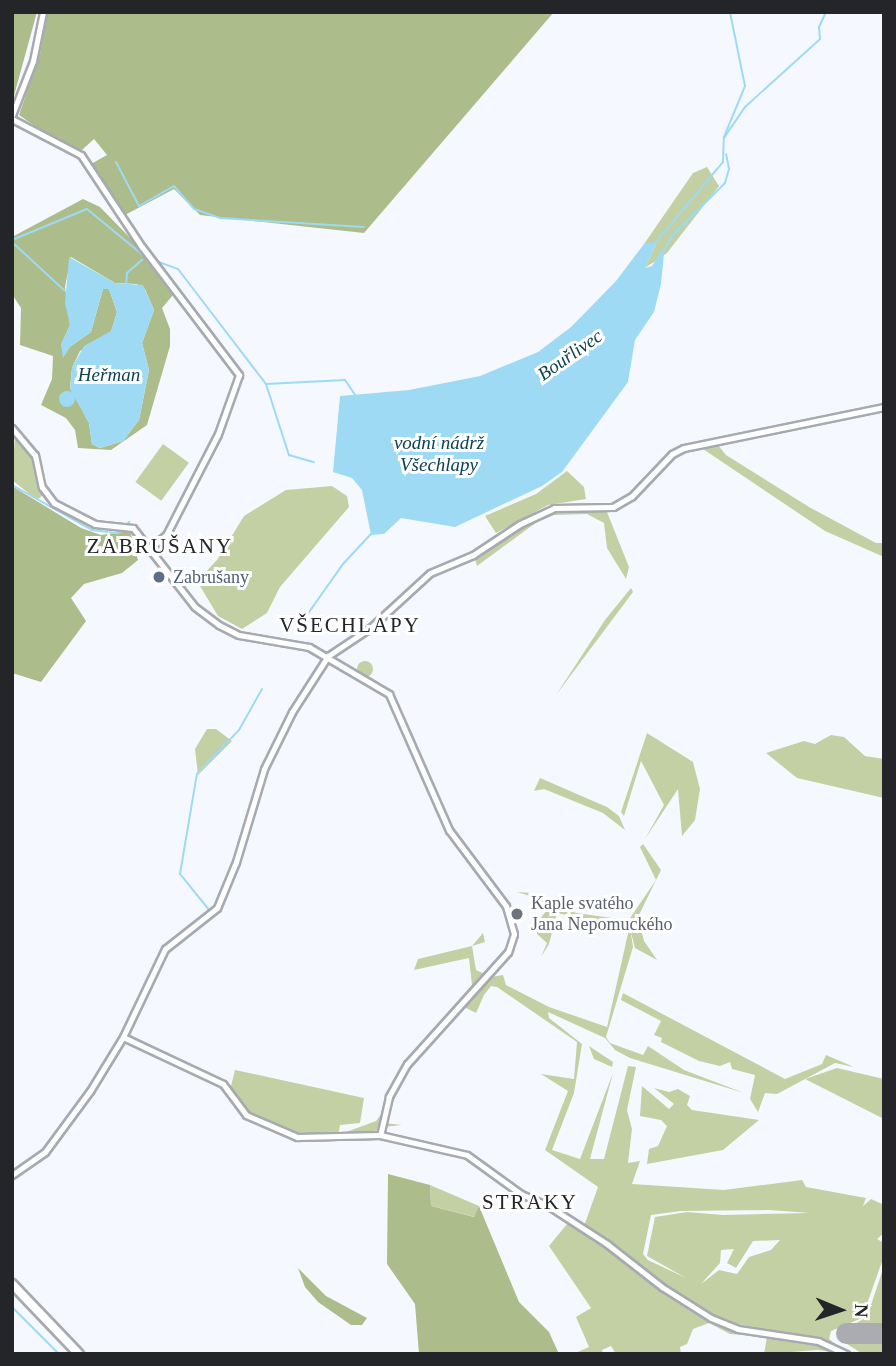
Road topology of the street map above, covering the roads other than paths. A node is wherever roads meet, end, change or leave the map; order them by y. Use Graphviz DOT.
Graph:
graph roads {
  1 [pos="43,12"];
  2 [pos="12,117"];
  3 [pos="884,407"];
  4 [pos="12,428"];
  5 [pos="150,548"];
  6 [pos="328,656"];
  7 [pos="123,1037"];
  8 [pos="380,1135"];
  9 [pos="12,1175"];
  10 [pos="13,1286"];
  11 [pos="72,1354"];
  12 [pos="79,1354"];
  13 [pos="846,1354"];
  1 -- 2 [label="street"];
  2 -- 5 [label="street"];
  3 -- 6 [label="street"];
  4 -- 5 [label="street"];
  5 -- 6 [label="street"];
  6 -- 7 [label="street"];
  6 -- 8 [label="street"];
  7 -- 8 [label="street"];
  7 -- 9 [label="street"];
  8 -- 13 [label="street"];
  10 -- 11 [label="highway"];
  10 -- 12 [label="highway"];
}
